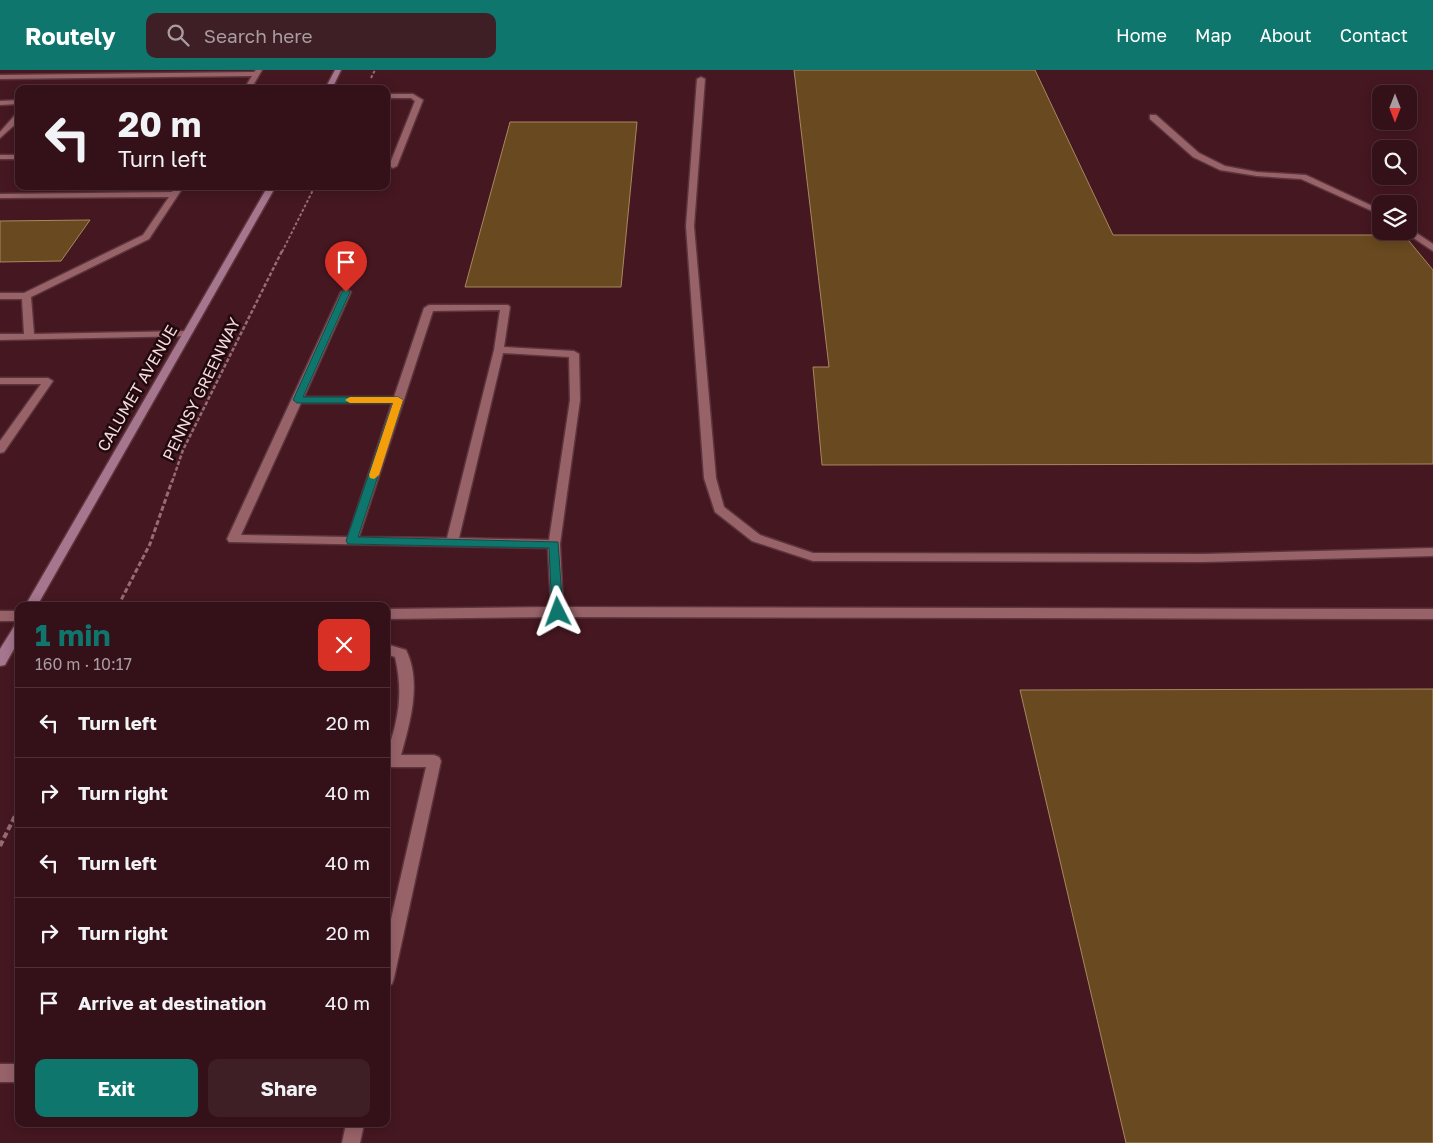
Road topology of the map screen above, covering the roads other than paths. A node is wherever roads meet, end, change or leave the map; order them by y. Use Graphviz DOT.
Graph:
graph roads {
  1 [pos="338,70"];
  2 [pos="258,72"];
  3 [pos="0,77"];
  4 [pos="701,80"];
  5 [pos="250,85"];
  6 [pos="330,85"];
  7 [pos="390,96"];
  8 [pos="0,102"];
  9 [pos="15,102"];
  10 [pos="1153,117"];
  11 [pos="15,120"];
  12 [pos="0,136"];
  13 [pos="0,157"];
  14 [pos="15,157"];
  15 [pos="393,166"];
  16 [pos="178,190"];
  17 [pos="270,190"];
  18 [pos="0,196"];
  19 [pos="1372,209"];
  20 [pos="1417,237"];
  21 [pos="1433,248"];
  22 [pos="346,292"];
  23 [pos="0,296"];
  24 [pos="26,296"];
  25 [pos="187,334"];
  26 [pos="29,336"];
  27 [pos="0,337"];
  28 [pos="499,350"];
  29 [pos="0,381"];
  30 [pos="297,400"];
  31 [pos="398,400"];
  32 [pos="0,449"];
  33 [pos="352,541"];
  34 [pos="452,543"];
  35 [pos="554,544"];
  36 [pos="1433,552"];
  37 [pos="33,602"];
  38 [pos="558,612"];
  39 [pos="390,614"];
  40 [pos="1433,614"];
  41 [pos="0,616"];
  42 [pos="15,616"];
  43 [pos="15,635"];
  44 [pos="390,650"];
  45 [pos="0,661"];
  46 [pos="390,758"];
  47 [pos="390,761"];
  48 [pos="390,953"];
  49 [pos="0,1073"];
  50 [pos="15,1073"];
  51 [pos="354,1127"];
  52 [pos="351,1143"];
  1 -- 6 [label="main road"];
  2 -- 3 [label="lane"];
  2 -- 5 [label="lane"];
  4 -- 36 [label="lane"];
  7 -- 15 [label="lane"];
  8 -- 9 [label="lane"];
  10 -- 19 [label="lane"];
  11 -- 12 [label="lane"];
  13 -- 14 [label="lane"];
  16 -- 18 [label="lane"];
  16 -- 24 [label="lane"];
  17 -- 25 [label="main road, CALUMET AVENUE"];
  20 -- 21 [label="lane"];
  22 -- 30 [label="lane"];
  23 -- 24 [label="lane"];
  24 -- 26 [label="lane"];
  25 -- 26 [label="lane"];
  25 -- 37 [label="main road, CALUMET AVENUE"];
  26 -- 27 [label="lane"];
  28 -- 31 [label="lane"];
  28 -- 34 [label="lane"];
  28 -- 35 [label="lane"];
  29 -- 32 [label="lane"];
  30 -- 31 [label="lane"];
  30 -- 33 [label="lane"];
  31 -- 33 [label="lane"];
  33 -- 34 [label="lane"];
  34 -- 35 [label="lane"];
  35 -- 38 [label="lane"];
  38 -- 39 [label="lane"];
  38 -- 40 [label="lane"];
  41 -- 42 [label="lane"];
  43 -- 45 [label="main road"];
  44 -- 46 [label="lane"];
  47 -- 48 [label="lane"];
  49 -- 50 [label="lane"];
  51 -- 52 [label="lane"];
}
